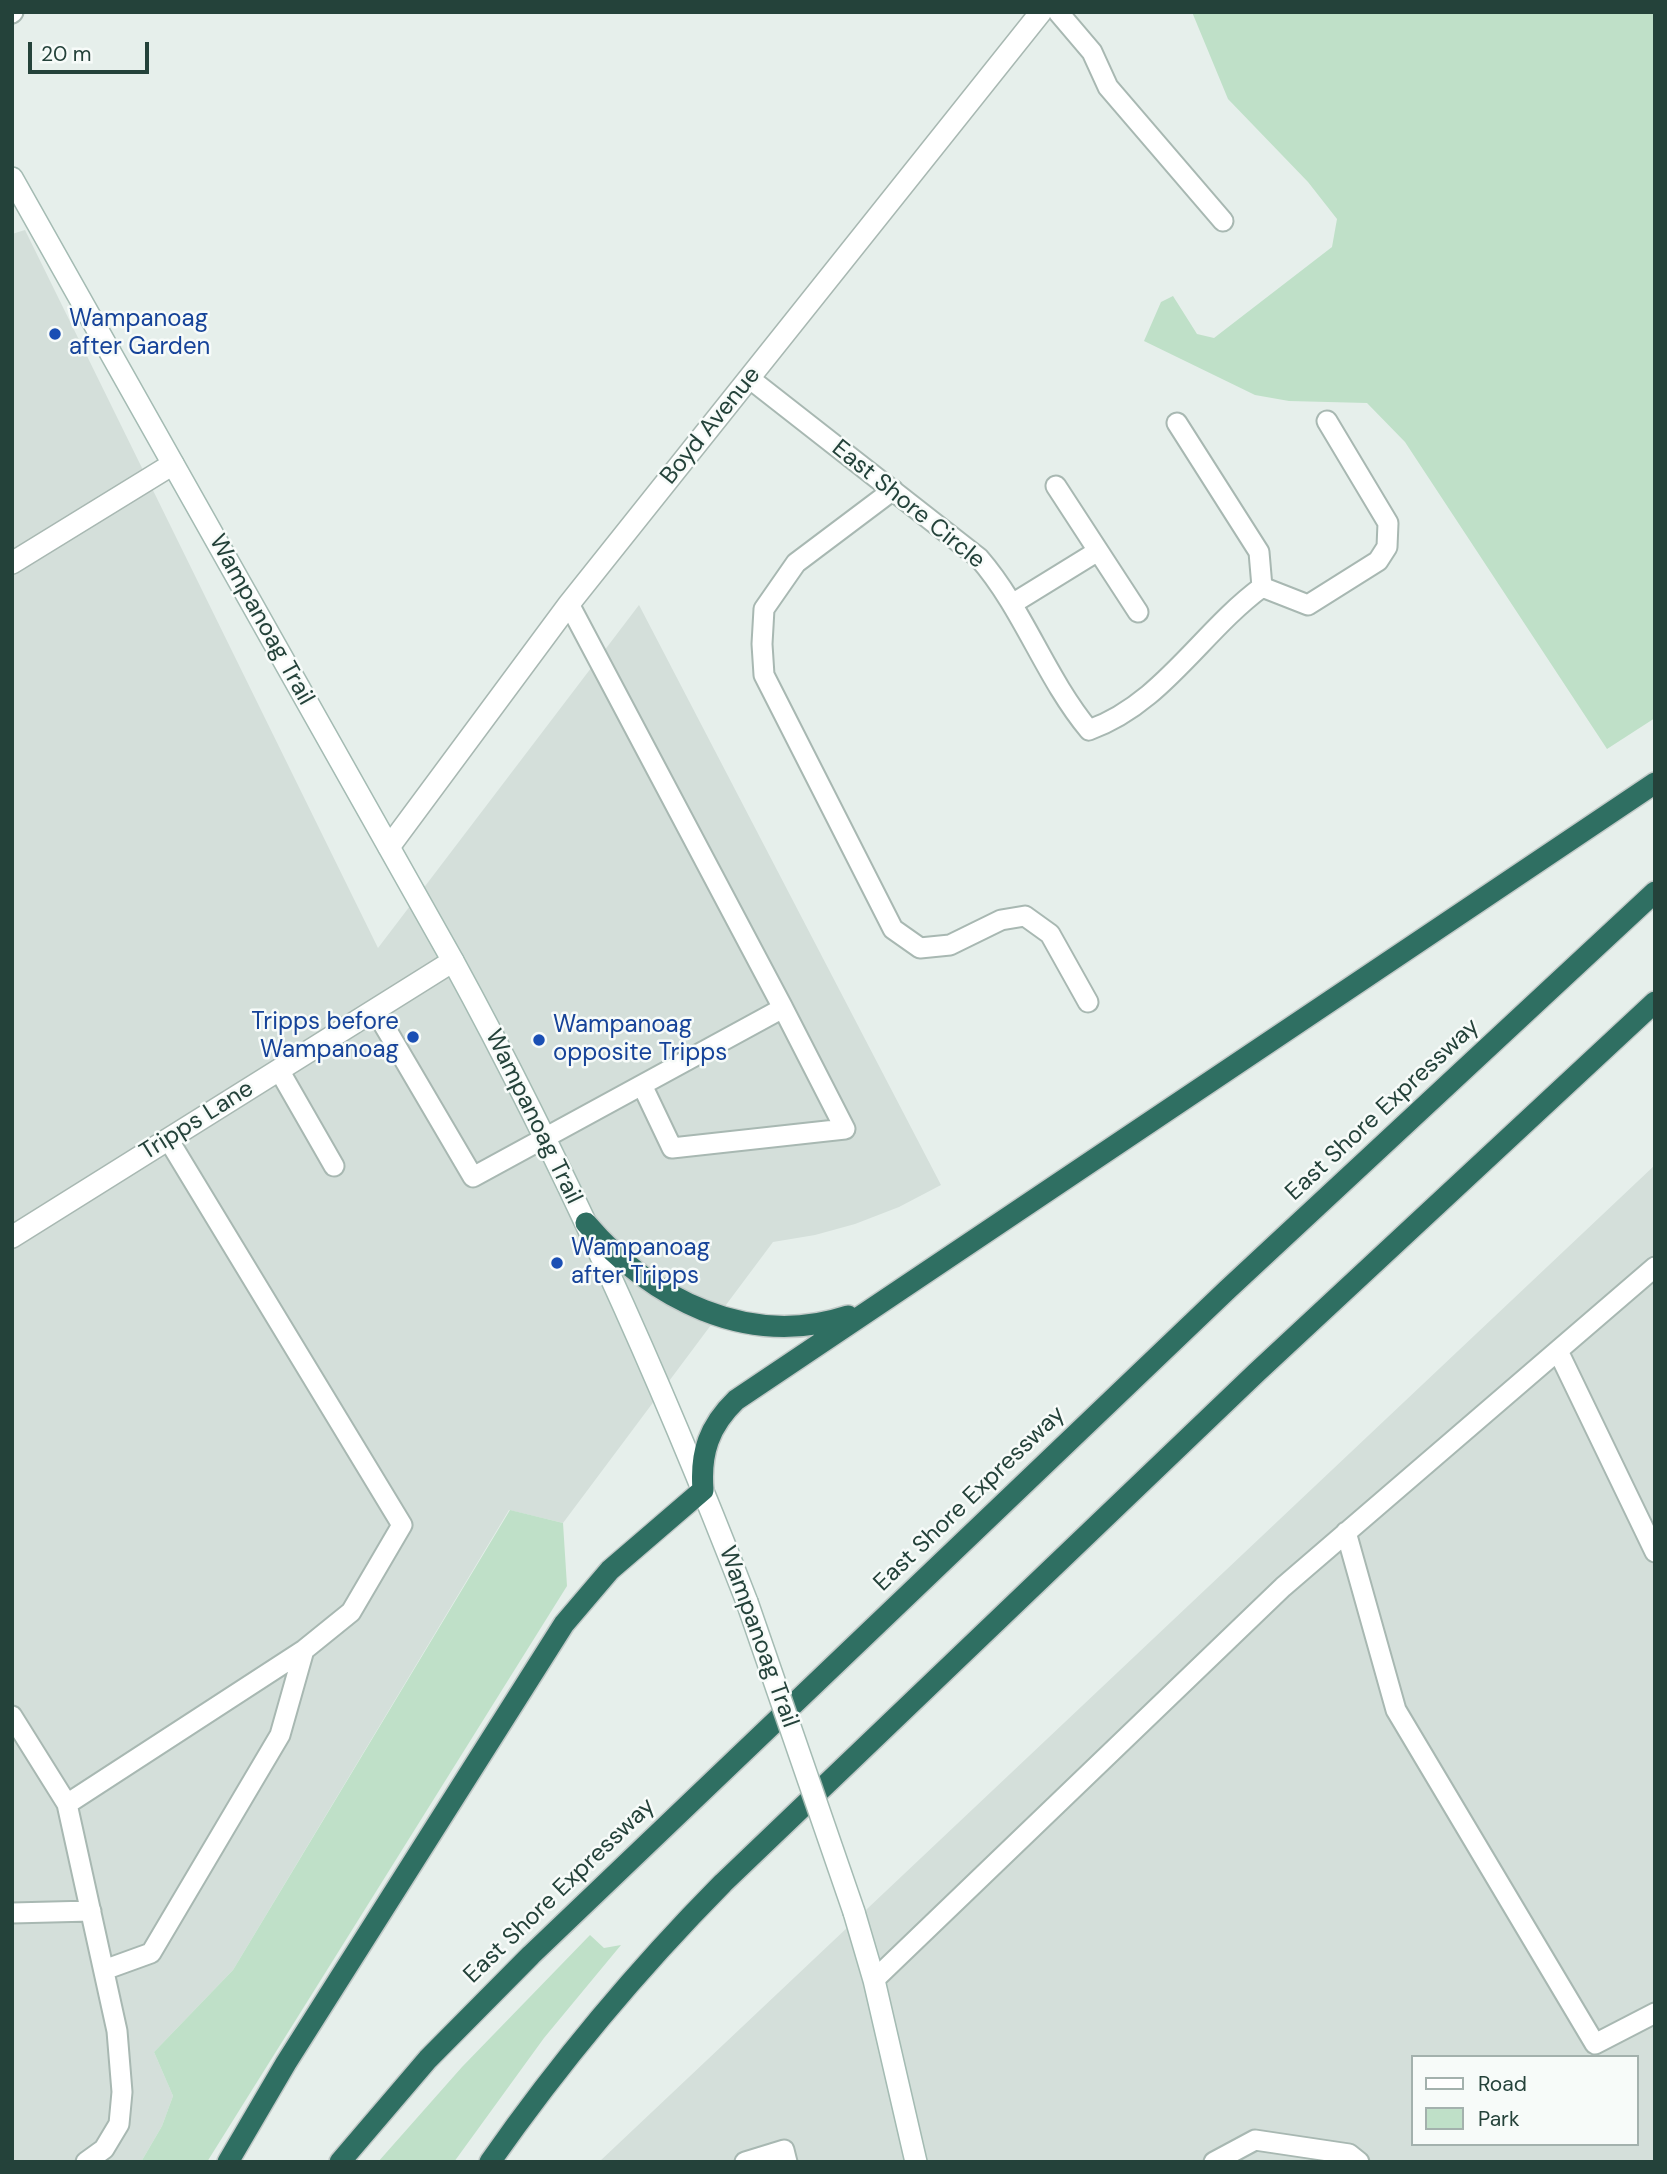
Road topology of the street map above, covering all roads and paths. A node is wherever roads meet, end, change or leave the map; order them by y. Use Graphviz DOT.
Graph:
graph roads {
  1 [pos="1041,12"];
  2 [pos="1058,12"];
  3 [pos="12,178"];
  4 [pos="1223,221"];
  5 [pos="749,378"];
  6 [pos="1327,421"];
  7 [pos="1177,423"];
  8 [pos="173,464"];
  9 [pos="1056,486"];
  10 [pos="892,490"];
  11 [pos="1098,551"];
  12 [pos="12,563"];
  13 [pos="1262,587"];
  14 [pos="569,604"];
  15 [pos="1012,604"];
  16 [pos="1138,612"];
  17 [pos="1655,783"];
  18 [pos="389,847"];
  19 [pos="1655,892"];
  20 [pos="453,961"];
  21 [pos="1088,1002"];
  22 [pos="1655,1002"];
  23 [pos="783,1008"];
  24 [pos="375,1010"];
  25 [pos="279,1070"];
  26 [pos="642,1085"];
  27 [pos="545,1138"];
  28 [pos="168,1139"];
  29 [pos="334,1166"];
  30 [pos="586,1223"];
  31 [pos="12,1237"];
  32 [pos="1655,1267"];
  33 [pos="885,1299"];
  34 [pos="1558,1351"];
  35 [pos="703,1490"];
  36 [pos="1346,1532"];
  37 [pos="1655,1552"];
  38 [pos="304,1650"];
  39 [pos="12,1716"];
  40 [pos="67,1804"];
  41 [pos="91,1911"];
  42 [pos="12,1913"];
  43 [pos="104,1970"];
  44 [pos="874,1980"];
  45 [pos="1655,2013"];
  46 [pos="86,2162"];
  47 [pos="228,2162"];
  48 [pos="340,2162"];
  49 [pos="490,2162"];
  50 [pos="745,2162"];
  51 [pos="787,2162"];
  52 [pos="916,2162"];
  53 [pos="1214,2162"];
  54 [pos="1359,2162"];
  1 -- 5 [label="main road, Boyd Avenue"];
  2 -- 4 [label="lane"];
  3 -- 8 [label="main road, Wampanoag Trail"];
  5 -- 10 [label="lane, East Shore Circle"];
  5 -- 14 [label="main road, Boyd Avenue"];
  6 -- 13 [label="lane"];
  7 -- 13 [label="lane"];
  8 -- 12 [label="main road"];
  8 -- 18 [label="main road, Wampanoag Trail"];
  9 -- 11 [label="lane"];
  10 -- 15 [label="lane, East Shore Circle"];
  10 -- 21 [label="lane"];
  11 -- 15 [label="lane"];
  11 -- 16 [label="lane"];
  13 -- 15 [label="lane, East Shore Circle"];
  14 -- 18 [label="main road, Boyd Avenue"];
  14 -- 23 [label="lane"];
  17 -- 33 [label="highway"];
  18 -- 20 [label="main road, Wampanoag Trail"];
  19 -- 48 [label="highway, East Shore Expressway"];
  20 -- 24 [label="main road, Tripps Lane"];
  20 -- 27 [label="main road, Wampanoag Trail"];
  22 -- 49 [label="highway"];
  23 -- 26 [label="lane"];
  23 -- 26 [label="lane"];
  24 -- 25 [label="main road, Tripps Lane"];
  24 -- 27 [label="lane"];
  25 -- 28 [label="main road, Tripps Lane"];
  25 -- 29 [label="lane"];
  26 -- 27 [label="lane"];
  27 -- 30 [label="main road, Wampanoag Trail"];
  28 -- 31 [label="main road, Tripps Lane"];
  28 -- 38 [label="lane"];
  30 -- 33 [label="highway"];
  30 -- 35 [label="main road, Wampanoag Trail"];
  32 -- 34 [label="lane"];
  33 -- 35 [label="highway"];
  34 -- 36 [label="lane"];
  34 -- 37 [label="lane"];
  35 -- 44 [label="main road, Wampanoag Trail, bridge"];
  35 -- 47 [label="highway"];
  36 -- 44 [label="lane"];
  36 -- 45 [label="lane"];
  38 -- 40 [label="lane"];
  38 -- 43 [label="lane"];
  39 -- 40 [label="lane"];
  40 -- 41 [label="lane"];
  41 -- 42 [label="lane"];
  41 -- 43 [label="lane"];
  43 -- 46 [label="lane"];
  44 -- 52 [label="main road, Wampanoag Trail"];
  50 -- 51 [label="lane"];
  53 -- 54 [label="lane"];
}
